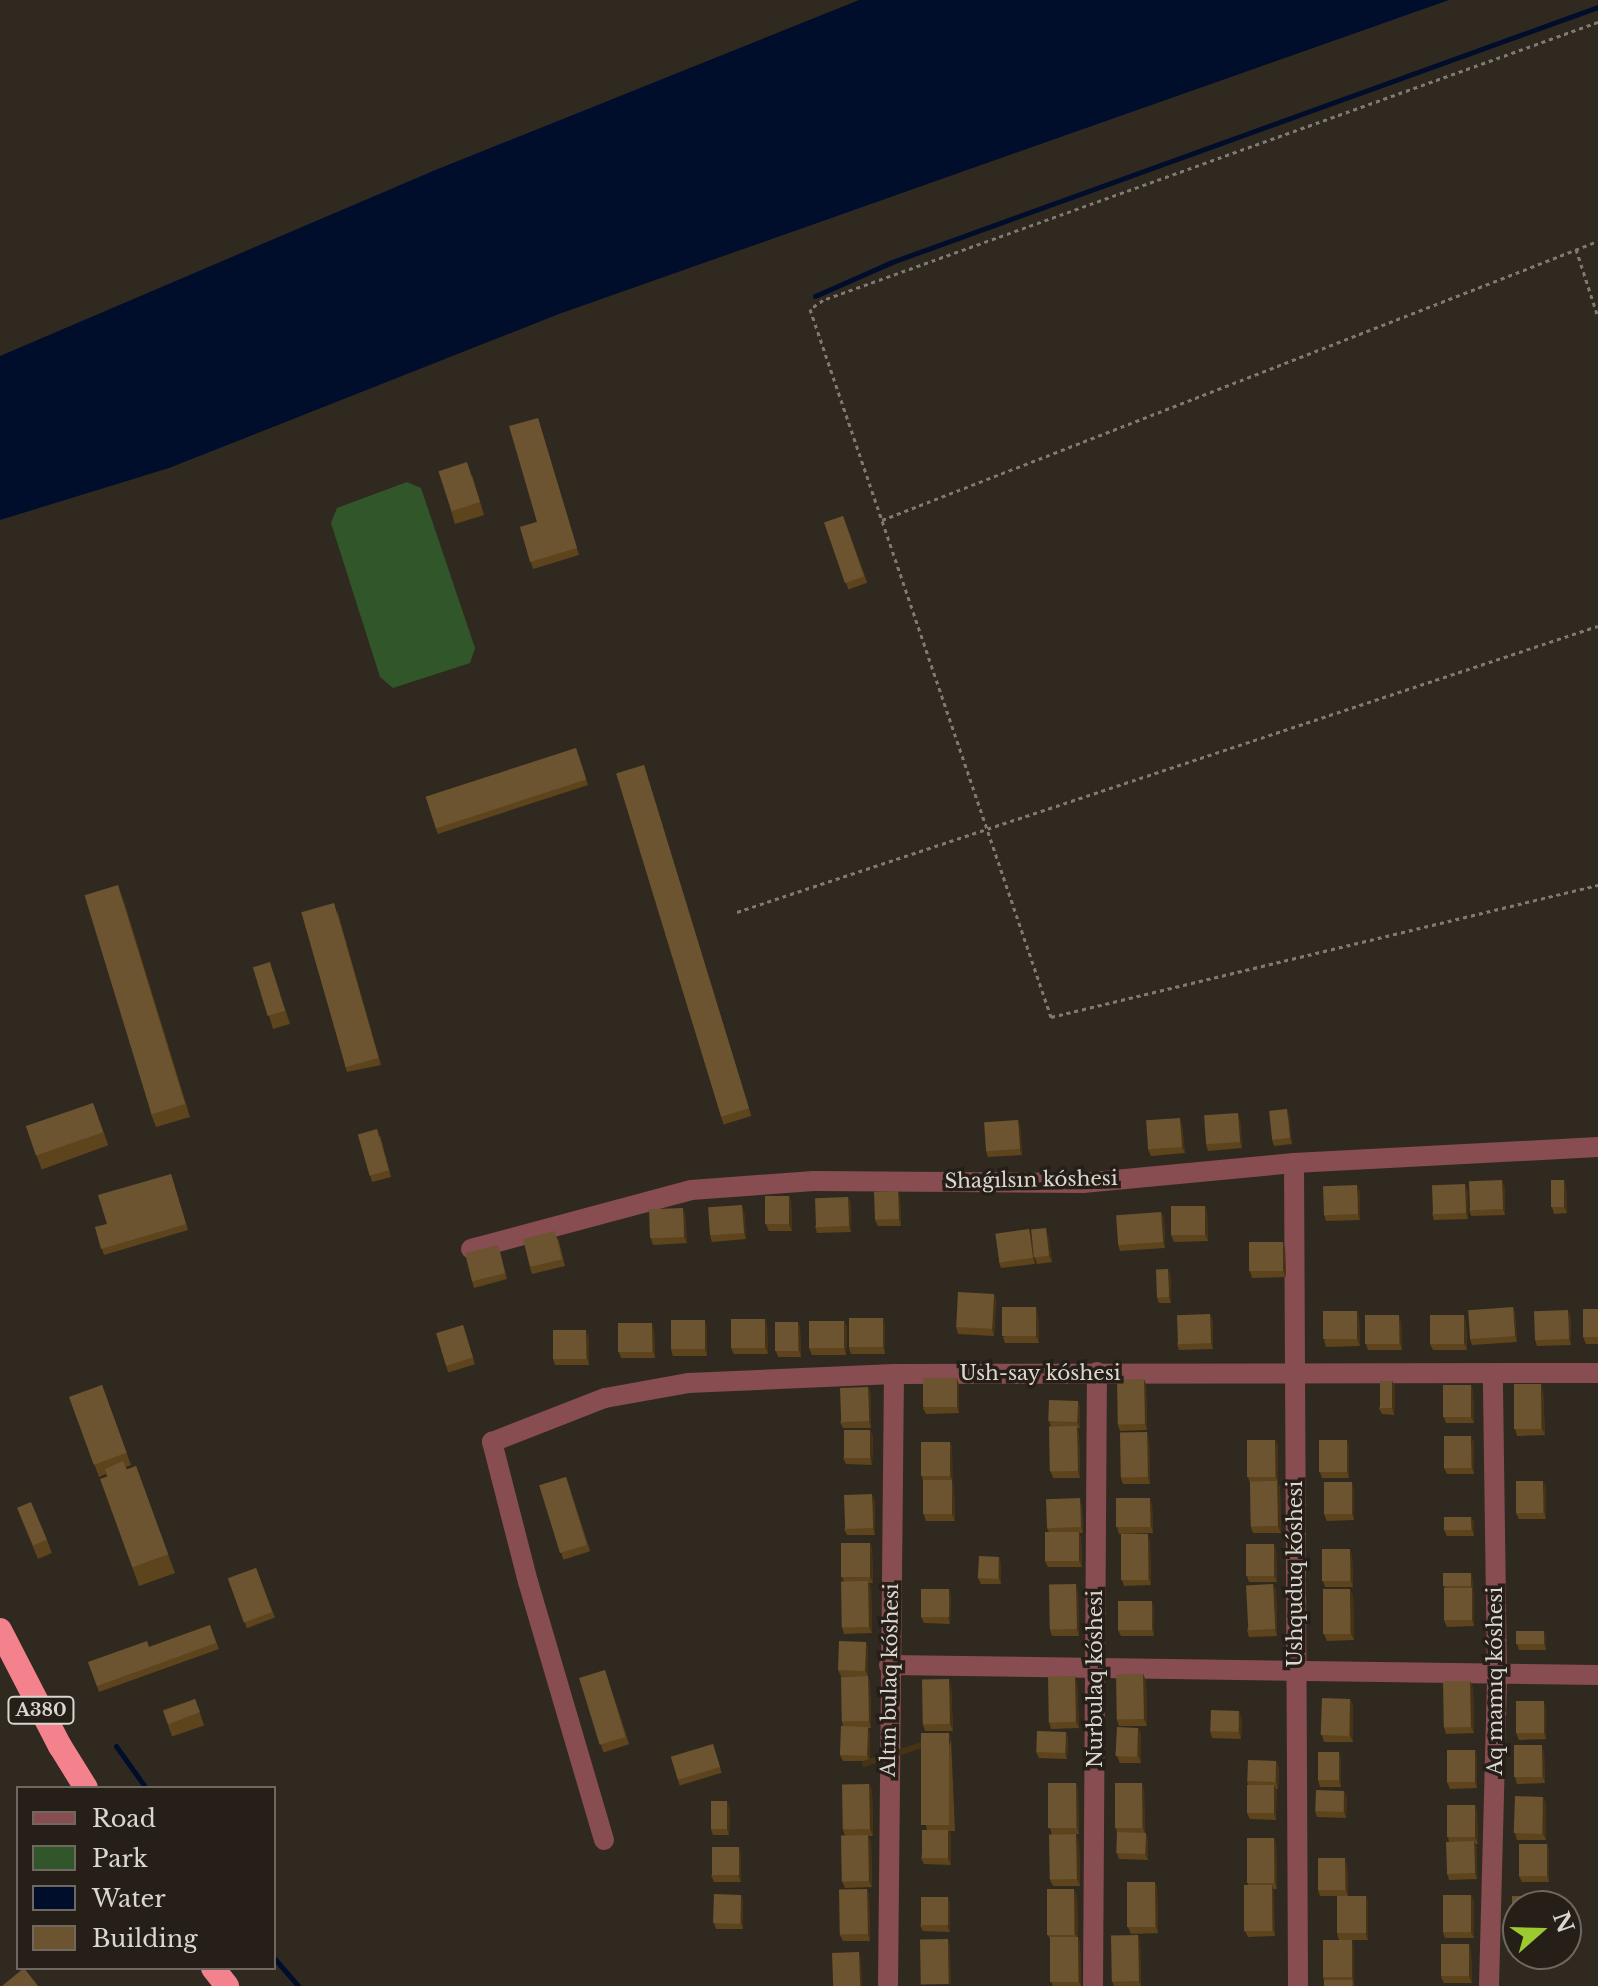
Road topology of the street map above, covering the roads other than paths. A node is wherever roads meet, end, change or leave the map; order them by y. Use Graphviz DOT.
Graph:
graph roads {
  1 [pos="1598,1147"];
  2 [pos="1294,1163"];
  3 [pos="471,1249"];
  4 [pos="1097,1372"];
  5 [pos="1598,1373"];
  6 [pos="894,1374"];
  7 [pos="1295,1374"];
  8 [pos="1493,1376"];
  9 [pos="0,1630"];
  10 [pos="889,1665"];
  11 [pos="1095,1668"];
  12 [pos="1295,1671"];
  13 [pos="1497,1674"];
  14 [pos="1598,1675"];
  15 [pos="85,1786"];
  16 [pos="604,1840"];
  17 [pos="215,1970"];
  18 [pos="227,1986"];
  19 [pos="888,1986"];
  20 [pos="1093,1986"];
  21 [pos="1298,1986"];
  22 [pos="1489,1986"];
  1 -- 2 [label="street, Shaǵılsın kóshesi"];
  2 -- 3 [label="street, Shaǵılsın kóshesi"];
  2 -- 7 [label="street, Ushquduq kóshesi"];
  4 -- 6 [label="street, Ush-say kóshesi"];
  4 -- 7 [label="street, Ush-say kóshesi"];
  4 -- 11 [label="street, Nurbulaq kóshesi"];
  5 -- 8 [label="street, Ush-say kóshesi"];
  6 -- 10 [label="street, Altın bulaq kóshesi"];
  6 -- 16 [label="street, Ush-say kóshesi"];
  7 -- 8 [label="street, Ush-say kóshesi"];
  7 -- 12 [label="street, Ushquduq kóshesi"];
  8 -- 13 [label="street, Aq mamıq kóshesi"];
  9 -- 15 [label="highway, A380"];
  10 -- 11 [label="street"];
  10 -- 19 [label="street, Altın bulaq kóshesi"];
  11 -- 12 [label="street"];
  11 -- 20 [label="street, Nurbulaq kóshesi"];
  12 -- 13 [label="street"];
  12 -- 21 [label="street, Ushquduq kóshesi"];
  13 -- 14 [label="street"];
  13 -- 22 [label="street, Aq mamıq kóshesi"];
  17 -- 18 [label="highway"];
}
